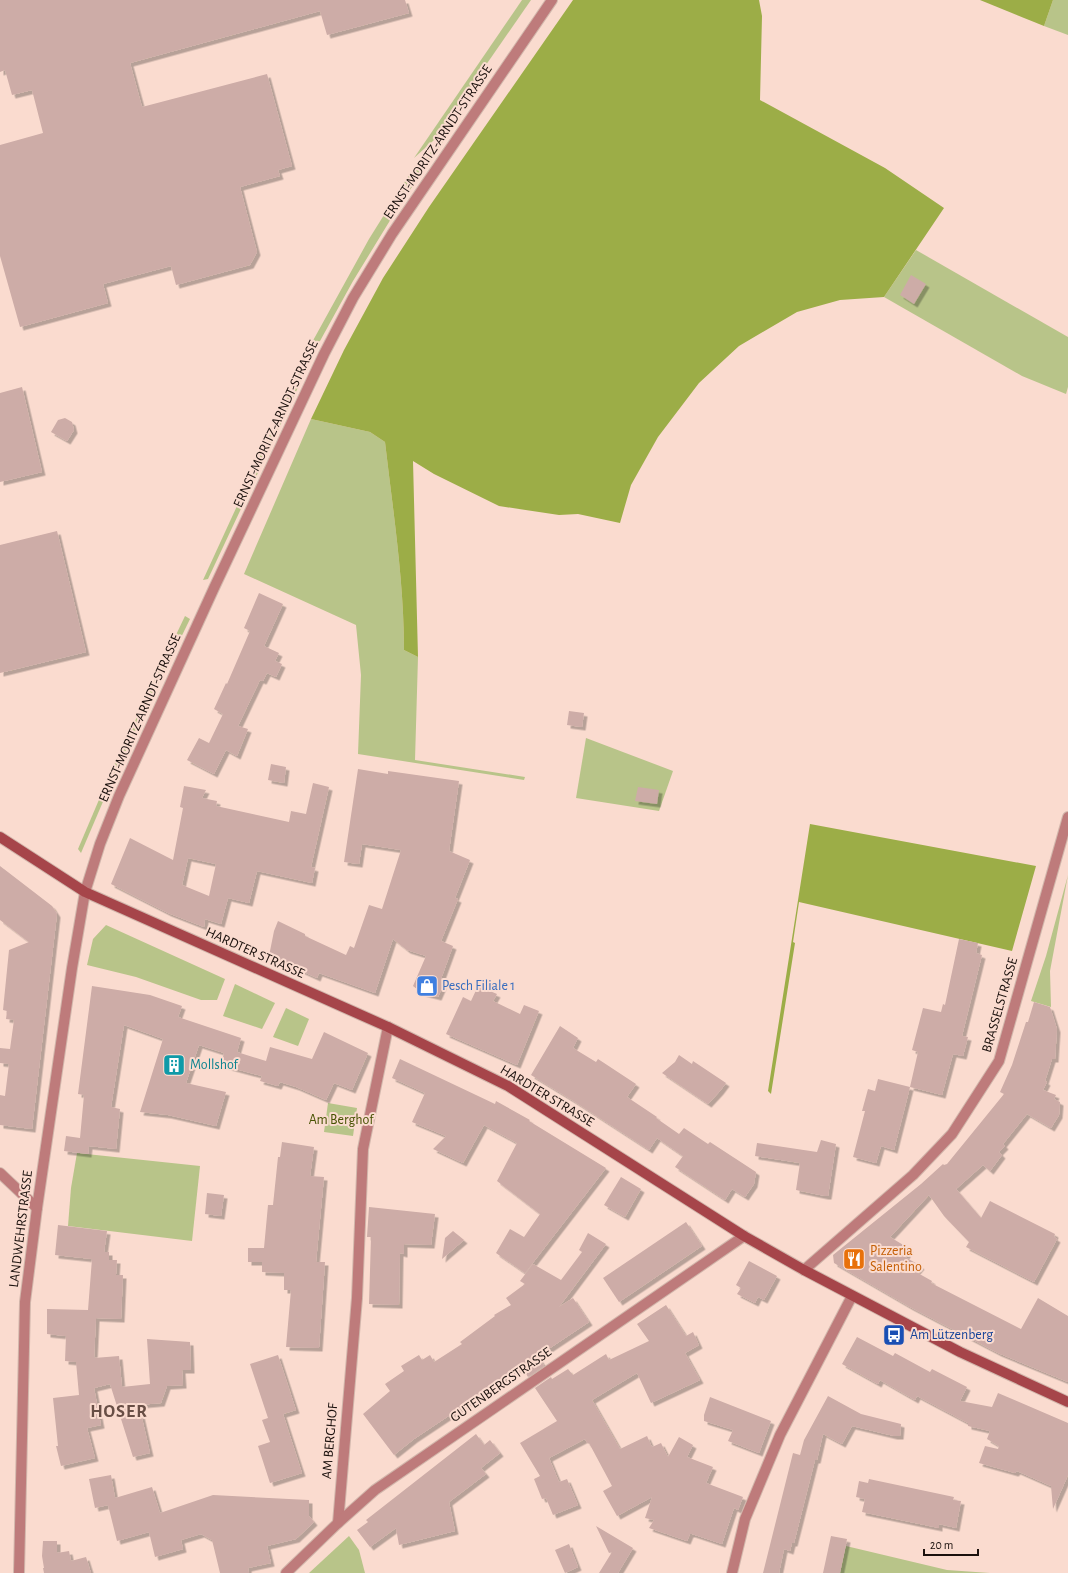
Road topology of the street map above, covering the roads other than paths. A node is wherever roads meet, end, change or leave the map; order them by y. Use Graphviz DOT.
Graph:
graph roads {
  1 [pos="552,0"];
  2 [pos="1068,817"];
  3 [pos="0,837"];
  4 [pos="84,892"];
  5 [pos="388,1027"];
  6 [pos="0,1173"];
  7 [pos="37,1208"];
  8 [pos="744,1236"];
  9 [pos="804,1270"];
  10 [pos="852,1296"];
  11 [pos="1068,1402"];
  12 [pos="338,1523"];
  13 [pos="18,1573"];
  14 [pos="286,1573"];
  15 [pos="732,1573"];
  1 -- 4 [label="street, ERNST-MORITZ-ARNDT-STRASSE"];
  2 -- 9 [label="street, BRASSELSTRASSE"];
  3 -- 4 [label="main road, HARDTER STRASSE"];
  4 -- 5 [label="main road, HARDTER STRASSE"];
  4 -- 7 [label="street, LANDWEHRSTRASSE"];
  5 -- 8 [label="main road, HARDTER STRASSE"];
  5 -- 12 [label="street, AM BERGHOF"];
  6 -- 7 [label="street"];
  7 -- 13 [label="street, LANDWEHRSTRASSE"];
  8 -- 9 [label="main road, HARDTER STRASSE"];
  8 -- 12 [label="street, GUTENBERGSTRASSE"];
  9 -- 10 [label="main road, HARDTER STRASSE"];
  10 -- 11 [label="main road, HARDTER STRASSE"];
  10 -- 15 [label="street"];
  12 -- 14 [label="street, GUTENBERGSTRASSE"];
}
